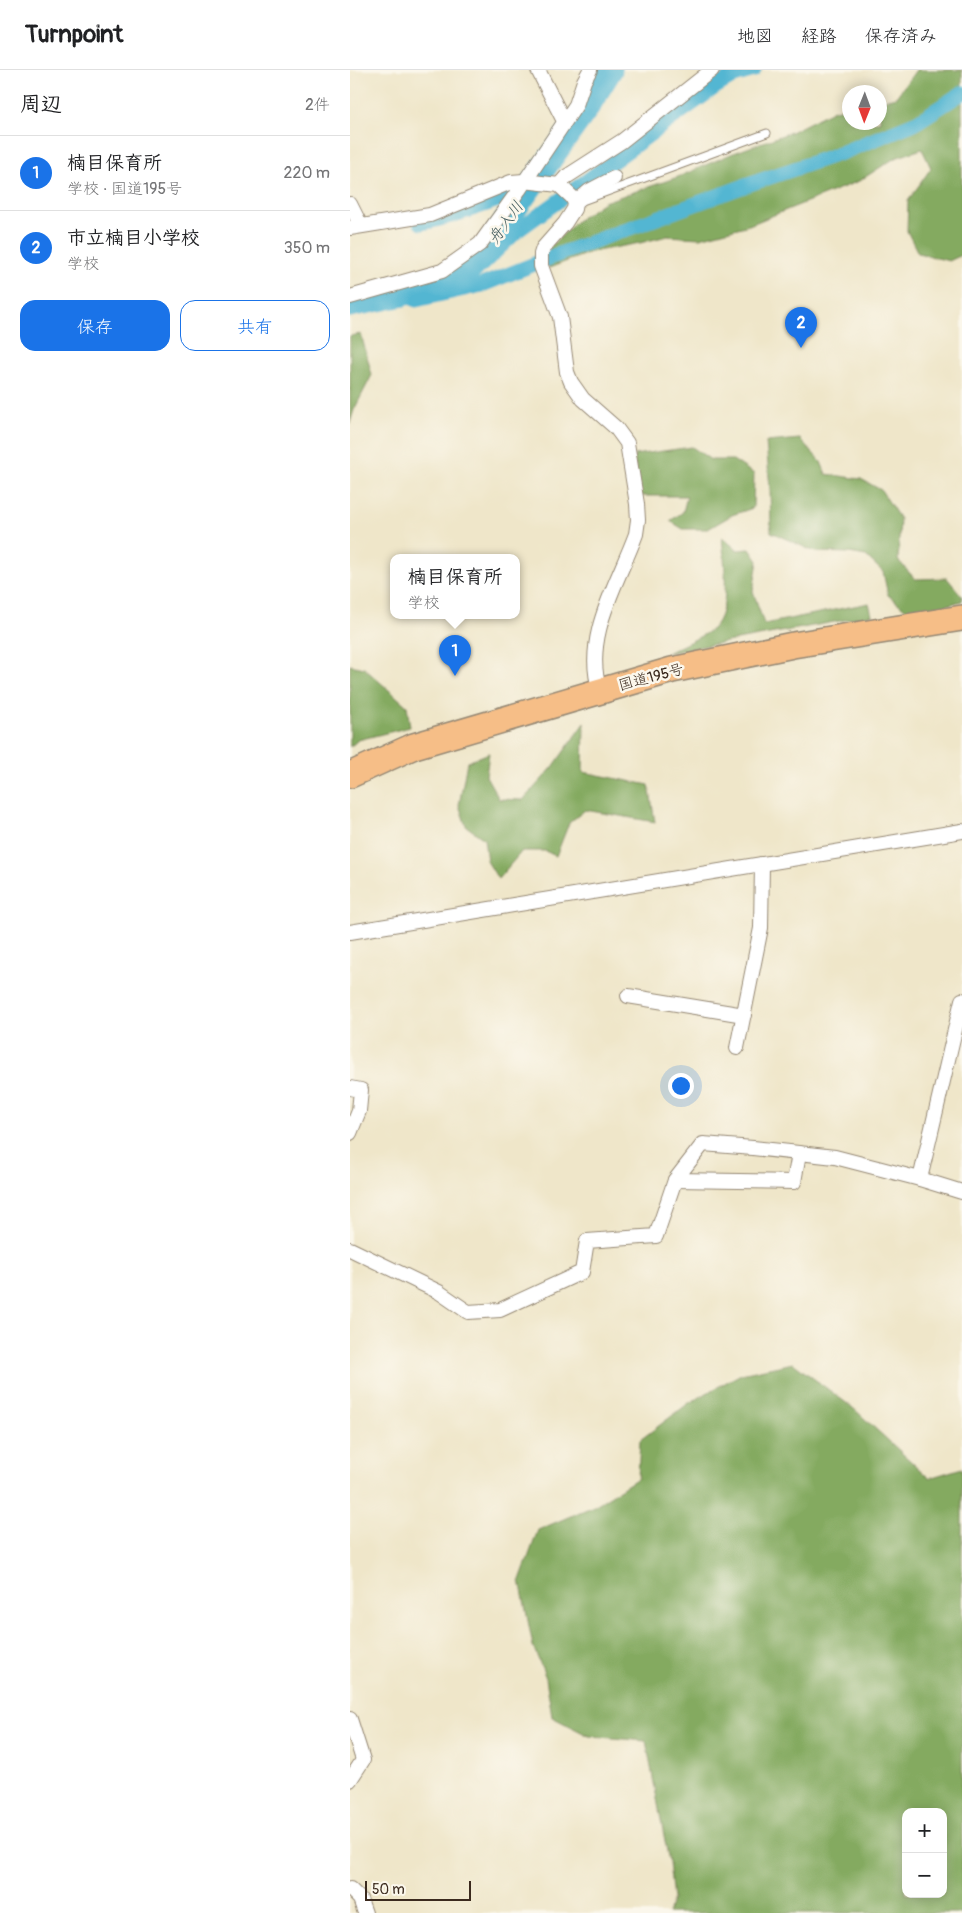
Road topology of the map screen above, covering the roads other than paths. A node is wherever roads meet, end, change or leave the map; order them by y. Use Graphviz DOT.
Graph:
graph roads {
  1 [pos="538,70"];
  2 [pos="590,70"];
  3 [pos="712,70"];
  4 [pos="564,121"];
  5 [pos="767,133"];
  6 [pos="614,178"];
  7 [pos="530,183"];
  8 [pos="561,185"];
  9 [pos="574,200"];
  10 [pos="350,204"];
  11 [pos="356,227"];
  12 [pos="350,297"];
  13 [pos="962,618"];
  14 [pos="600,691"];
  15 [pos="350,775"];
  16 [pos="962,832"];
  17 [pos="762,864"];
  18 [pos="350,932"];
  19 [pos="628,996"];
  20 [pos="962,1000"];
  21 [pos="744,1015"];
  22 [pos="737,1048"];
  23 [pos="350,1088"];
  24 [pos="350,1133"];
  25 [pos="799,1153"];
  26 [pos="920,1179"];
  27 [pos="675,1180"];
  28 [pos="962,1192"];
  29 [pos="350,1249"];
  30 [pos="350,1719"];
  31 [pos="350,1780"];
  32 [pos="350,1889"];
  33 [pos="365,1913"];
  1 -- 4 [label="street"];
  2 -- 4 [label="street"];
  3 -- 8 [label="street"];
  4 -- 7 [label="street"];
  5 -- 9 [label="lane"];
  6 -- 9 [label="street"];
  7 -- 8 [label="street"];
  7 -- 11 [label="street"];
  7 -- 12 [label="street"];
  8 -- 9 [label="street"];
  9 -- 14 [label="street"];
  10 -- 11 [label="street"];
  13 -- 14 [label="highway, 国道195号"];
  14 -- 15 [label="highway, 国道195号"];
  16 -- 17 [label="street"];
  17 -- 18 [label="street"];
  17 -- 21 [label="street"];
  19 -- 21 [label="street"];
  20 -- 26 [label="street"];
  21 -- 22 [label="street"];
  23 -- 24 [label="street"];
  25 -- 26 [label="street"];
  25 -- 27 [label="street"];
  25 -- 27 [label="street"];
  26 -- 28 [label="street"];
  27 -- 29 [label="street"];
  30 -- 31 [label="street"];
  32 -- 33 [label="street"];
}
